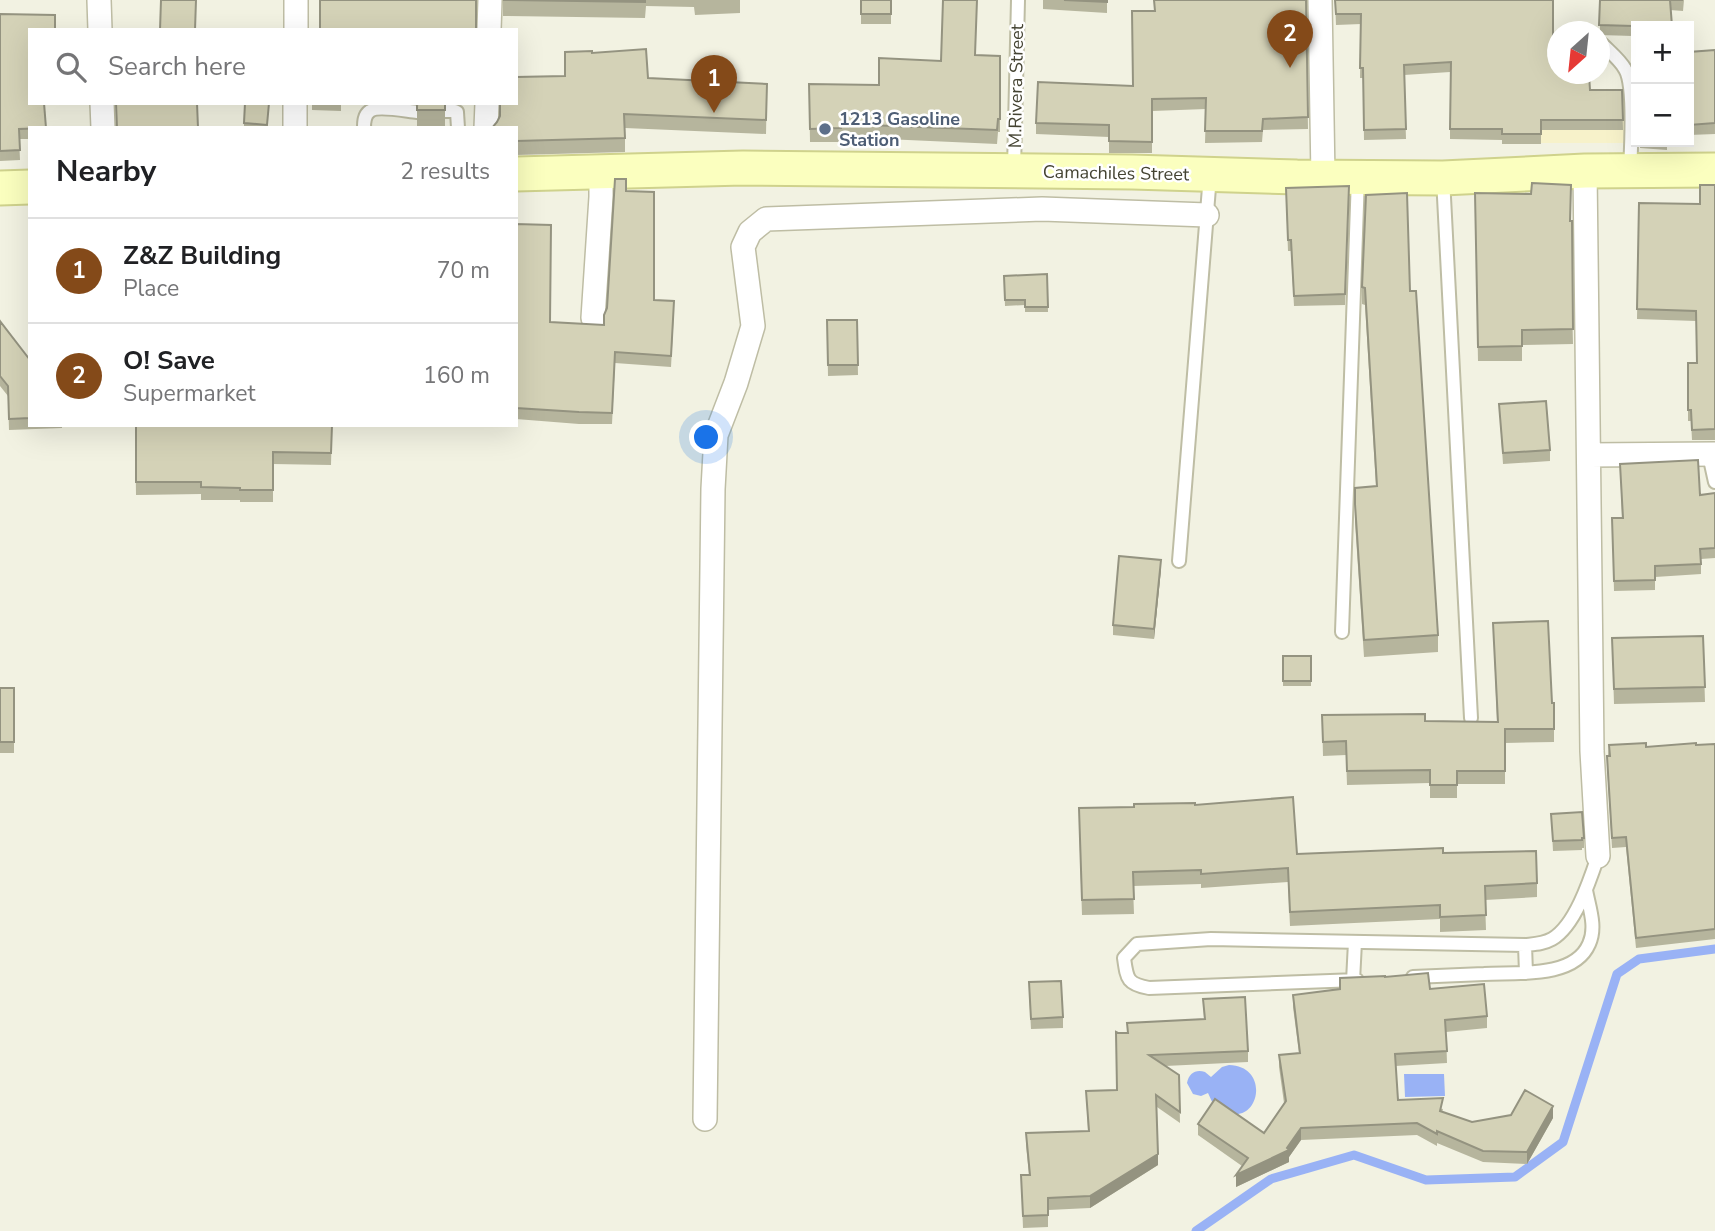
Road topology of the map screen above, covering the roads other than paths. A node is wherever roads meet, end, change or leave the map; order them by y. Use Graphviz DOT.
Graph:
graph roads {
  1 [pos="99,0"];
  2 [pos="296,0"];
  3 [pos="490,0"];
  4 [pos="1018,0"];
  5 [pos="1320,0"];
  6 [pos="100,28"];
  7 [pos="296,28"];
  8 [pos="489,28"];
  9 [pos="1610,52"];
  10 [pos="102,105"];
  11 [pos="295,105"];
  12 [pos="487,105"];
  13 [pos="445,111"];
  14 [pos="417,112"];
  15 [pos="103,126"];
  16 [pos="295,126"];
  17 [pos="364,126"];
  18 [pos="458,126"];
  19 [pos="486,126"];
  20 [pos="1715,170"];
  21 [pos="1586,171"];
  22 [pos="1630,171"];
  23 [pos="601,172"];
  24 [pos="1014,172"];
  25 [pos="518,174"];
  26 [pos="1210,174"];
  27 [pos="1323,177"];
  28 [pos="1358,177"];
  29 [pos="1443,178"];
  30 [pos="28,187"];
  31 [pos="0,188"];
  32 [pos="1207,215"];
  33 [pos="593,318"];
  34 [pos="1711,455"];
  35 [pos="1590,456"];
  36 [pos="1715,482"];
  37 [pos="1179,561"];
  38 [pos="1342,632"];
  39 [pos="1471,718"];
  40 [pos="1598,856"];
  41 [pos="1586,890"];
  42 [pos="1355,942"];
  43 [pos="1525,945"];
  44 [pos="1526,973"];
  45 [pos="1394,978"];
  46 [pos="1366,980"];
  47 [pos="1353,981"];
  48 [pos="705,1119"];
  1 -- 6 [label="street"];
  2 -- 7 [label="street"];
  3 -- 8 [label="street"];
  4 -- 24 [label="lane, M.Rivera Street"];
  5 -- 27 [label="street"];
  9 -- 22 [label="lane"];
  10 -- 15 [label="street"];
  11 -- 16 [label="street"];
  12 -- 19 [label="street"];
  13 -- 18 [label="lane"];
  14 -- 17 [label="lane"];
  20 -- 22 [label="street, Camachiles Street"];
  21 -- 22 [label="street, Camachiles Street"];
  21 -- 29 [label="street, Camachiles Street"];
  21 -- 35 [label="street"];
  23 -- 24 [label="street, Camachiles Street"];
  23 -- 25 [label="street, Camachiles Street"];
  23 -- 33 [label="street"];
  24 -- 26 [label="street, Camachiles Street"];
  26 -- 27 [label="street, Camachiles Street"];
  26 -- 32 [label="lane"];
  27 -- 28 [label="street, Camachiles Street"];
  28 -- 29 [label="street, Camachiles Street"];
  28 -- 38 [label="lane"];
  29 -- 39 [label="lane"];
  30 -- 31 [label="street"];
  32 -- 37 [label="lane"];
  32 -- 48 [label="street"];
  34 -- 35 [label="street"];
  34 -- 36 [label="lane"];
  35 -- 40 [label="street"];
  40 -- 41 [label="lane"];
  41 -- 43 [label="lane"];
  41 -- 44 [label="lane"];
  42 -- 43 [label="lane"];
  42 -- 47 [label="lane"];
  42 -- 47 [label="lane"];
  43 -- 44 [label="lane"];
  44 -- 45 [label="lane"];
  46 -- 47 [label="lane"];
}
